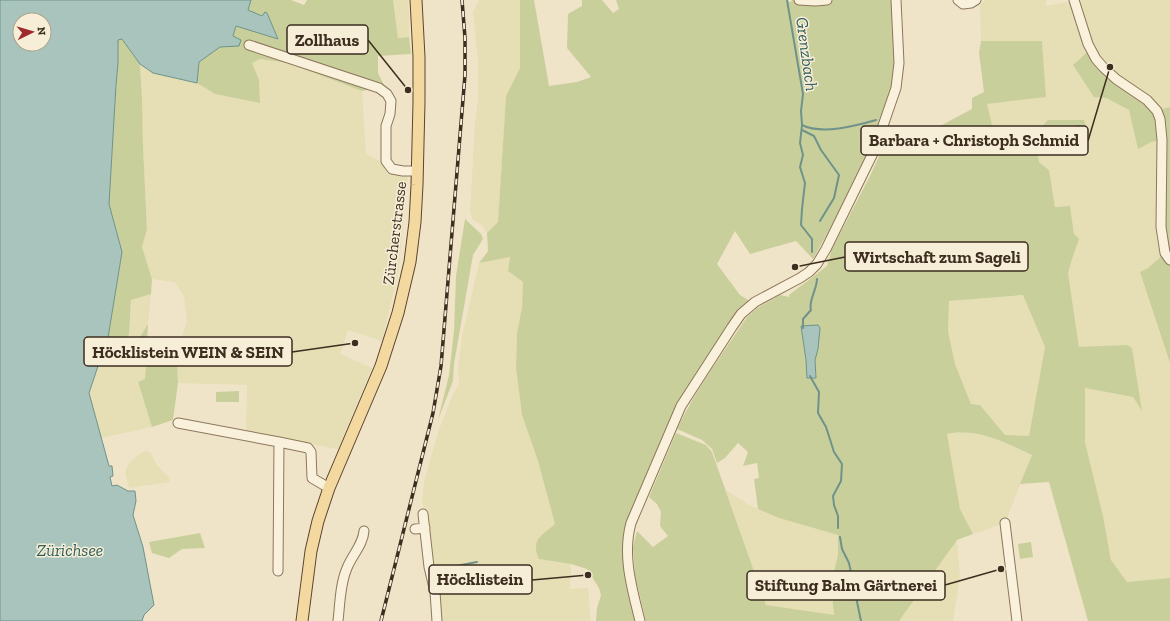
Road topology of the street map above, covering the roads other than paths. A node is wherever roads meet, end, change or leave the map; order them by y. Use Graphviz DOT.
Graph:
graph roads {
  1 [pos="416,0"];
  2 [pos="799,0"];
  3 [pos="827,0"];
  4 [pos="896,0"];
  5 [pos="958,0"];
  6 [pos="976,0"];
  7 [pos="1074,0"];
  8 [pos="248,45"];
  9 [pos="417,171"];
  10 [pos="1170,260"];
  11 [pos="178,423"];
  12 [pos="279,442"];
  13 [pos="329,488"];
  14 [pos="423,514"];
  15 [pos="1005,523"];
  16 [pos="426,528"];
  17 [pos="415,529"];
  18 [pos="364,531"];
  19 [pos="278,571"];
  20 [pos="302,621"];
  21 [pos="338,621"];
  22 [pos="437,621"];
  23 [pos="640,621"];
  24 [pos="1017,621"];
  1 -- 9 [label="main road, Zürcherstrasse"];
  2 -- 3 [label="street"];
  4 -- 23 [label="street"];
  5 -- 6 [label="street"];
  7 -- 10 [label="street"];
  8 -- 9 [label="street"];
  9 -- 13 [label="main road, Zürcherstrasse"];
  11 -- 12 [label="street"];
  12 -- 13 [label="street"];
  12 -- 19 [label="street"];
  13 -- 20 [label="main road, Zürcherstrasse"];
  14 -- 16 [label="street"];
  15 -- 24 [label="street"];
  16 -- 17 [label="street"];
  16 -- 22 [label="street"];
  18 -- 21 [label="street"];
}
